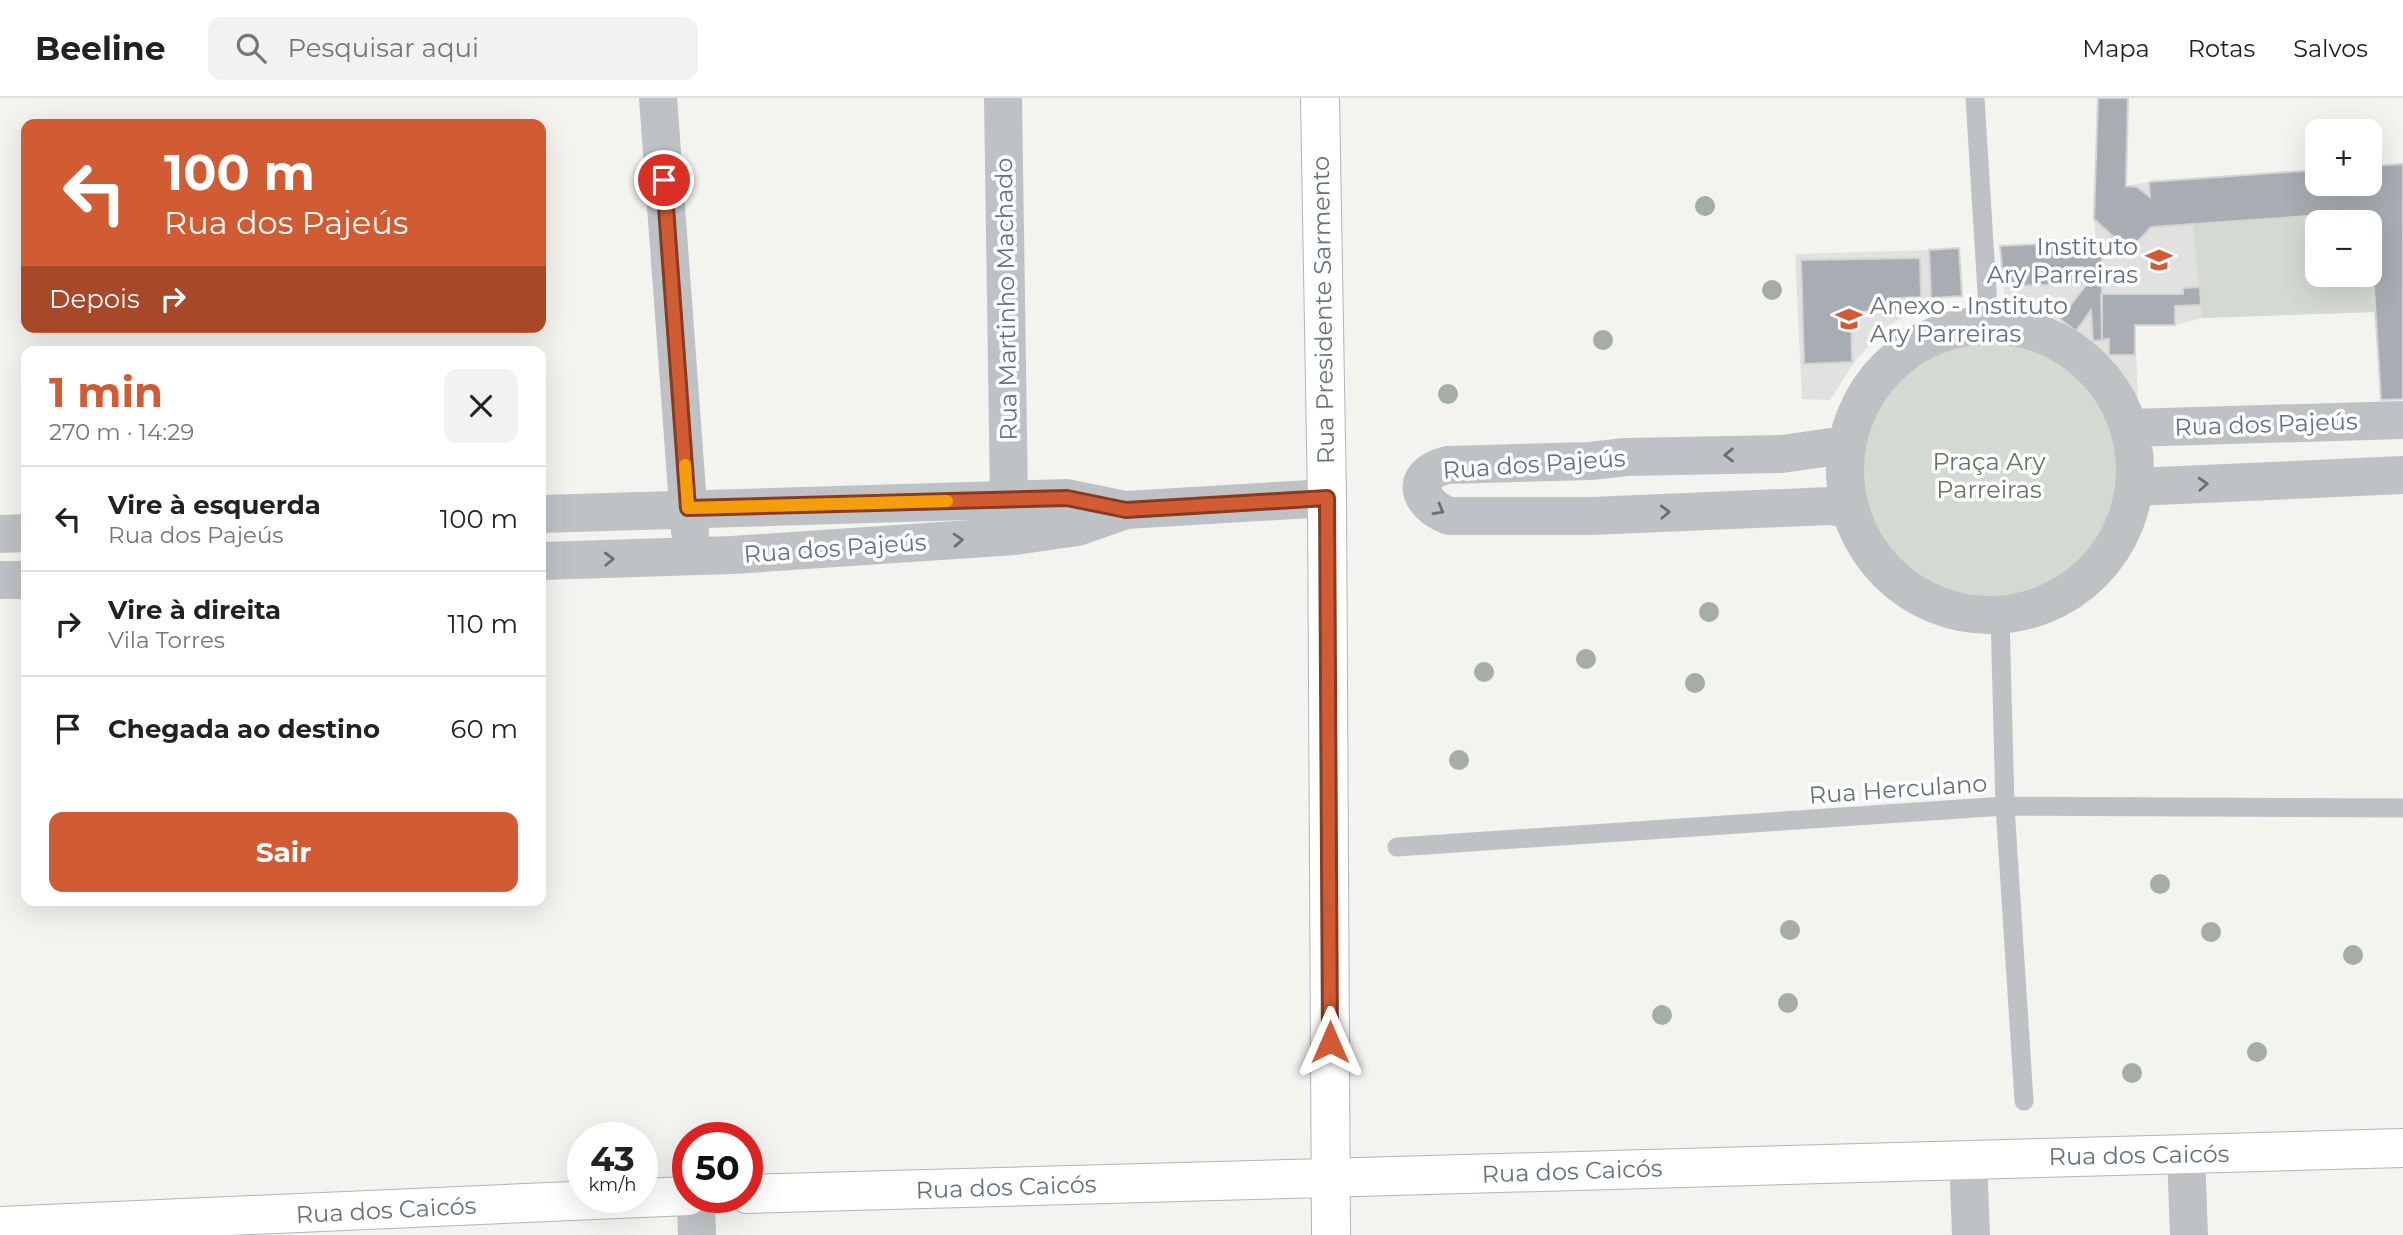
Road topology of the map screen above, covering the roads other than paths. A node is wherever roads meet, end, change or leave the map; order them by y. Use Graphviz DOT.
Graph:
graph roads {
  1 [pos="658,98"];
  2 [pos="1003,98"];
  3 [pos="1320,98"];
  4 [pos="1975,98"];
  5 [pos="1989,324"];
  6 [pos="2403,420"];
  7 [pos="2129,428"];
  8 [pos="1845,445"];
  9 [pos="1782,454"];
  10 [pos="1590,461"];
  11 [pos="2403,475"];
  12 [pos="2135,487"];
  13 [pos="1327,498"];
  14 [pos="1009,500"];
  15 [pos="688,508"];
  16 [pos="1791,508"];
  17 [pos="1849,509"];
  18 [pos="1126,510"];
  19 [pos="546,514"];
  20 [pos="1591,516"];
  21 [pos="21,533"];
  22 [pos="0,534"];
  23 [pos="692,556"];
  24 [pos="546,561"];
  25 [pos="0,580"];
  26 [pos="21,580"];
  27 [pos="2000,616"];
  28 [pos="2005,806"];
  29 [pos="2403,808"];
  30 [pos="1396,848"];
  31 [pos="2024,1101"];
  32 [pos="2401,1149"];
  33 [pos="2186,1154"];
  34 [pos="1968,1160"];
  35 [pos="1331,1178"];
  36 [pos="763,1194"];
  37 [pos="672,1197"];
  38 [pos="696,1213"];
  39 [pos="0,1226"];
  40 [pos="697,1235"];
  41 [pos="1331,1235"];
  42 [pos="1971,1235"];
  43 [pos="2189,1235"];
  1 -- 15 [label="street"];
  2 -- 14 [label="street, Rua Martinho Machado"];
  3 -- 13 [label="street, Rua Presidente Sarmento"];
  4 -- 5 [label="lane"];
  5 -- 7 [label="street"];
  5 -- 8 [label="street"];
  6 -- 7 [label="street, Rua dos Pajeús"];
  7 -- 12 [label="street"];
  8 -- 9 [label="street, Rua dos Pajeús"];
  8 -- 17 [label="street"];
  9 -- 10 [label="street, Rua dos Pajeús, one-way"];
  9 -- 16 [label="street"];
  10 -- 20 [label="street"];
  10 -- 20 [label="street, Rua dos Pajeús, one-way"];
  12 -- 11 [label="street, one-way"];
  12 -- 27 [label="street"];
  13 -- 18 [label="street, Rua dos Pajeús"];
  13 -- 35 [label="street, Rua Presidente Sarmento"];
  14 -- 15 [label="street, Rua dos Pajeús"];
  14 -- 18 [label="street, Rua dos Pajeús"];
  15 -- 19 [label="street, Rua dos Pajeús"];
  15 -- 23 [label="street"];
  16 -- 17 [label="street, Rua dos Pajeús"];
  20 -- 16 [label="street, Rua dos Pajeús, one-way"];
  17 -- 27 [label="street"];
  23 -- 18 [label="street, Rua dos Pajeús, one-way"];
  21 -- 22 [label="street"];
  24 -- 23 [label="street, Rua dos Pajeús, one-way"];
  25 -- 26 [label="street"];
  27 -- 28 [label="lane"];
  28 -- 29 [label="lane, Rua Herculano"];
  28 -- 30 [label="lane, Rua Herculano"];
  28 -- 31 [label="lane"];
  32 -- 33 [label="street, Rua dos Caicós"];
  33 -- 34 [label="street, Rua dos Caicós"];
  33 -- 43 [label="street"];
  34 -- 35 [label="street, Rua dos Caicós"];
  34 -- 42 [label="street"];
  35 -- 36 [label="street, Rua dos Caicós"];
  35 -- 41 [label="street, Rua Presidente Sarmento"];
  37 -- 39 [label="street, Rua dos Caicós"];
  38 -- 40 [label="street"];
}
